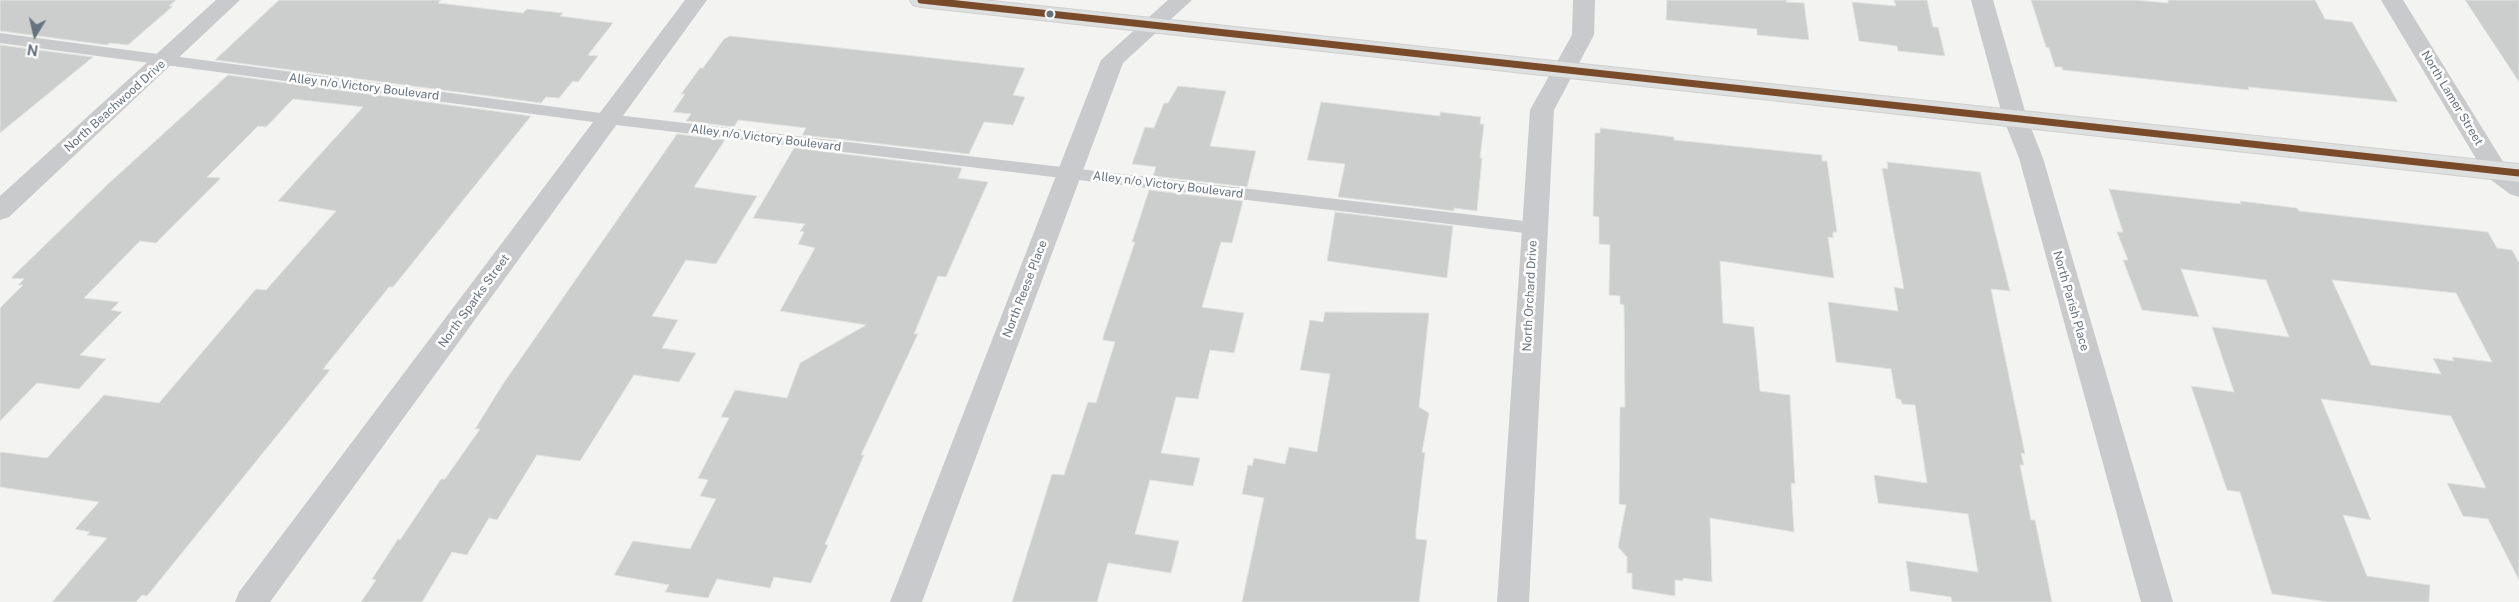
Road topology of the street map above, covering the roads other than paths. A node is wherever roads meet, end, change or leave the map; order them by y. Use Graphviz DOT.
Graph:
graph roads {
  1 [pos="229,0"];
  2 [pos="696,0"];
  3 [pos="921,0"];
  4 [pos="1181,0"];
  5 [pos="1584,0"];
  6 [pos="1982,0"];
  7 [pos="2392,0"];
  8 [pos="1153,25"];
  9 [pos="0,38"];
  10 [pos="165,61"];
  11 [pos="1564,69"];
  12 [pos="2016,118"];
  13 [pos="608,119"];
  14 [pos="2507,172"];
  15 [pos="1069,173"];
  16 [pos="2519,188"];
  17 [pos="0,211"];
  18 [pos="1534,228"];
  19 [pos="251,602"];
  20 [pos="906,602"];
  21 [pos="1513,602"];
  22 [pos="2157,602"];
  1 -- 10 [label="street, North Beachwood Drive"];
  2 -- 13 [label="street, North Sparks Street"];
  3 -- 8 [label="main road"];
  4 -- 8 [label="street, North Reese Place"];
  5 -- 11 [label="street, North Orchard Drive"];
  6 -- 12 [label="street, North Parish Place"];
  7 -- 14 [label="street, North Lamer Street"];
  8 -- 11 [label="main road"];
  8 -- 15 [label="street, North Reese Place"];
  9 -- 10 [label="lane, Alley n/o Victory Boulevard"];
  10 -- 13 [label="lane, Alley n/o Victory Boulevard"];
  10 -- 17 [label="street, North Beachwood Drive"];
  11 -- 12 [label="main road"];
  11 -- 18 [label="street, North Orchard Drive"];
  12 -- 14 [label="main road"];
  12 -- 22 [label="street, North Parish Place"];
  13 -- 15 [label="lane, Alley n/o Victory Boulevard"];
  13 -- 19 [label="street, North Sparks Street"];
  14 -- 16 [label="street, North Lamer Street"];
  15 -- 18 [label="lane, Alley n/o Victory Boulevard"];
  15 -- 20 [label="street, North Reese Place"];
  18 -- 21 [label="street, North Orchard Drive"];
}
